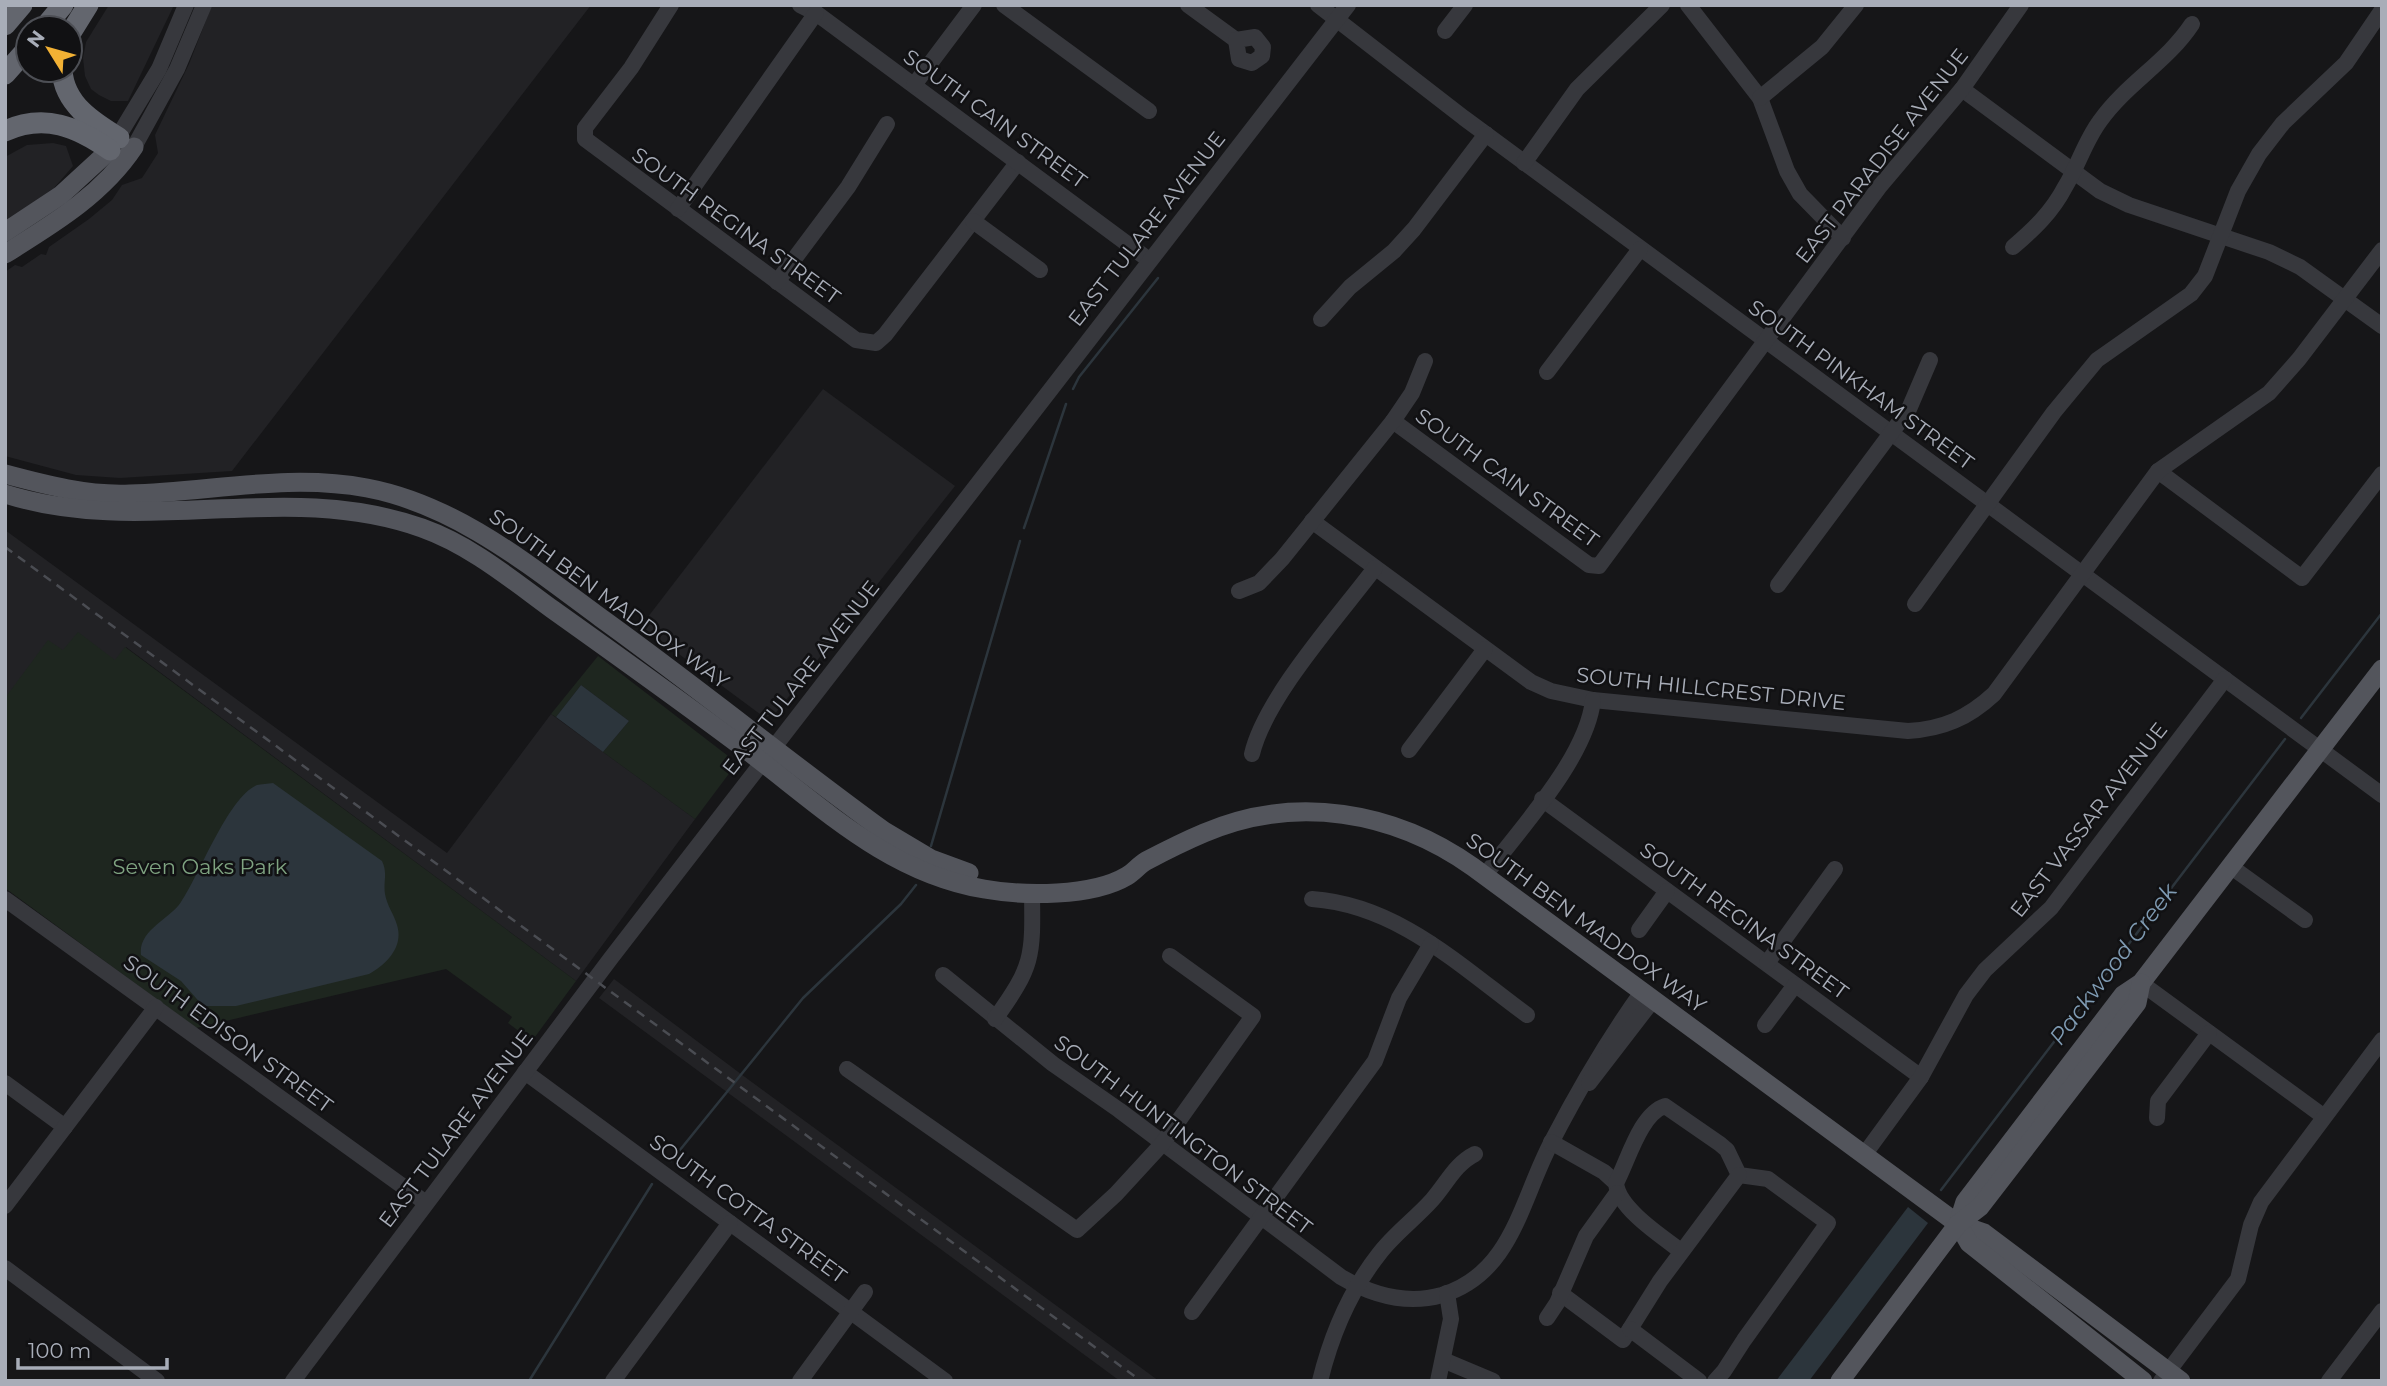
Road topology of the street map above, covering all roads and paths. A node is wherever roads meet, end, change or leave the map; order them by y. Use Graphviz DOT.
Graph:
graph roads {
  1 [pos="22,5"];
  2 [pos="186,5"];
  3 [pos="204,5"];
  4 [pos="671,5"];
  5 [pos="800,5"];
  6 [pos="974,5"];
  7 [pos="1004,5"];
  8 [pos="1188,5"];
  9 [pos="1318,5"];
  10 [pos="1348,5"];
  11 [pos="1465,5"];
  12 [pos="1662,5"];
  13 [pos="1688,5"];
  14 [pos="1856,5"];
  15 [pos="2021,5"];
  16 [pos="813,9"];
  17 [pos="2382,10"];
  18 [pos="1337,20"];
  19 [pos="2192,24"];
  20 [pos="5,25"];
  21 [pos="1445,31"];
  22 [pos="1236,40"];
  23 [pos="64,84"];
  24 [pos="914,85"];
  25 [pos="1962,89"];
  26 [pos="1760,98"];
  27 [pos="1149,111"];
  28 [pos="887,124"];
  29 [pos="5,131"];
  30 [pos="1486,134"];
  31 [pos="121,145"];
  32 [pos="1018,162"];
  33 [pos="1524,163"];
  34 [pos="2072,173"];
  35 [pos="678,209"];
  36 [pos="973,221"];
  37 [pos="5,232"];
  38 [pos="2222,236"];
  39 [pos="1843,239"];
  40 [pos="2013,247"];
  41 [pos="1640,248"];
  42 [pos="2382,250"];
  43 [pos="5,254"];
  44 [pos="1149,260"];
  45 [pos="1040,270"];
  46 [pos="777,282"];
  47 [pos="2344,299"];
  48 [pos="1321,319"];
  49 [pos="2382,326"];
  50 [pos="1767,342"];
  51 [pos="1930,360"];
  52 [pos="1425,361"];
  53 [pos="1547,372"];
  54 [pos="1393,421"];
  55 [pos="1891,433"];
  56 [pos="2158,471"];
  57 [pos="5,474"];
  58 [pos="2382,474"];
  59 [pos="5,494"];
  60 [pos="1988,505"];
  61 [pos="1312,521"];
  62 [pos="419,527"];
  63 [pos="1599,566"];
  64 [pos="1375,568"];
  65 [pos="535,570"];
  66 [pos="2082,574"];
  67 [pos="1778,585"];
  68 [pos="1239,591"];
  69 [pos="1915,604"];
  70 [pos="1485,649"];
  71 [pos="2382,669"];
  72 [pos="2225,679"];
  73 [pos="1592,700"];
  74 [pos="1409,750"];
  75 [pos="2320,750"];
  76 [pos="1252,754"];
  77 [pos="768,755"];
  78 [pos="2382,795"];
  79 [pos="1542,799"];
  80 [pos="1143,863"];
  81 [pos="2230,866"];
  82 [pos="1835,869"];
  83 [pos="1485,875"];
  84 [pos="1667,891"];
  85 [pos="1032,893"];
  86 [pos="5,899"];
  87 [pos="1312,900"];
  88 [pos="2305,920"];
  89 [pos="1639,930"];
  90 [pos="1432,944"];
  91 [pos="1170,956"];
  92 [pos="1767,963"];
  93 [pos="943,975"];
  94 [pos="2141,983"];
  95 [pos="1796,985"];
  96 [pos="1648,996"];
  97 [pos="156,1007"];
  98 [pos="1527,1015"];
  99 [pos="995,1019"];
  100 [pos="1765,1025"];
  101 [pos="2209,1033"];
  102 [pos="2382,1040"];
  103 [pos="848,1069"];
  104 [pos="525,1072"];
  105 [pos="1921,1077"];
  106 [pos="5,1083"];
  107 [pos="2323,1116"];
  108 [pos="2157,1118"];
  109 [pos="65,1127"];
  110 [pos="1551,1143"];
  111 [pos="1162,1144"];
  112 [pos="1475,1154"];
  113 [pos="1864,1155"];
  114 [pos="1739,1175"];
  115 [pos="1616,1188"];
  116 [pos="426,1203"];
  117 [pos="5,1206"];
  118 [pos="1261,1219"];
  119 [pos="730,1223"];
  120 [pos="1958,1224"];
  121 [pos="1681,1251"];
  122 [pos="5,1268"];
  123 [pos="1358,1287"];
  124 [pos="865,1292"];
  125 [pos="1447,1293"];
  126 [pos="1560,1293"];
  127 [pos="2382,1311"];
  128 [pos="851,1312"];
  129 [pos="1192,1312"];
  130 [pos="1547,1318"];
  131 [pos="1627,1335"];
  132 [pos="1443,1360"];
  133 [pos="2170,1378"];
  134 [pos="157,1381"];
  135 [pos="293,1381"];
  136 [pos="613,1381"];
  137 [pos="800,1381"];
  138 [pos="945,1381"];
  139 [pos="1320,1381"];
  140 [pos="1438,1381"];
  141 [pos="1493,1381"];
  142 [pos="1699,1381"];
  143 [pos="1715,1381"];
  144 [pos="1840,1381"];
  145 [pos="2143,1381"];
  146 [pos="2329,1381"];
  1 -- 20 [label="highway"];
  2 -- 31 [label="street"];
  3 -- 31 [label="street"];
  4 -- 35 [label="street, SOUTH REGINA STREET"];
  5 -- 16 [label="street, SOUTH CAIN STREET"];
  6 -- 24 [label="street"];
  7 -- 27 [label="street"];
  8 -- 22 [label="street"];
  9 -- 18 [label="street, SOUTH PINKHAM STREET"];
  10 -- 18 [label="street, EAST TULARE AVENUE"];
  11 -- 21 [label="street"];
  12 -- 33 [label="street"];
  13 -- 26 [label="street"];
  14 -- 26 [label="street"];
  15 -- 25 [label="street, EAST PARADISE AVENUE"];
  16 -- 24 [label="street, SOUTH CAIN STREET"];
  16 -- 35 [label="street"];
  17 -- 38 [label="street"];
  18 -- 30 [label="street, SOUTH PINKHAM STREET"];
  18 -- 44 [label="street, EAST TULARE AVENUE"];
  19 -- 34 [label="street"];
  23 -- 31 [label="highway"];
  24 -- 32 [label="street, SOUTH CAIN STREET"];
  25 -- 34 [label="street"];
  25 -- 39 [label="street, EAST PARADISE AVENUE"];
  26 -- 39 [label="street"];
  28 -- 46 [label="street"];
  29 -- 31 [label="highway"];
  30 -- 33 [label="street, SOUTH PINKHAM STREET"];
  30 -- 48 [label="street"];
  31 -- 37 [label="main road"];
  31 -- 43 [label="main road"];
  32 -- 36 [label="street"];
  32 -- 44 [label="street, SOUTH CAIN STREET"];
  33 -- 41 [label="street, SOUTH PINKHAM STREET"];
  34 -- 38 [label="street"];
  34 -- 40 [label="street"];
  35 -- 46 [label="street, SOUTH REGINA STREET"];
  36 -- 45 [label="street"];
  36 -- 46 [label="street, SOUTH REGINA STREET"];
  38 -- 47 [label="street"];
  38 -- 60 [label="street"];
  39 -- 50 [label="street, EAST PARADISE AVENUE"];
  41 -- 50 [label="street, SOUTH PINKHAM STREET"];
  41 -- 53 [label="street"];
  42 -- 47 [label="street, SOUTH HILLCREST DRIVE"];
  44 -- 77 [label="street, EAST TULARE AVENUE"];
  47 -- 49 [label="street"];
  47 -- 56 [label="street, SOUTH HILLCREST DRIVE"];
  50 -- 55 [label="street, SOUTH PINKHAM STREET"];
  50 -- 63 [label="street, EAST PARADISE AVENUE"];
  51 -- 55 [label="street"];
  52 -- 54 [label="street"];
  54 -- 61 [label="street"];
  54 -- 63 [label="street, SOUTH CAIN STREET"];
  55 -- 60 [label="street, SOUTH PINKHAM STREET"];
  55 -- 67 [label="street"];
  56 -- 58 [label="street"];
  56 -- 66 [label="street, SOUTH HILLCREST DRIVE"];
  57 -- 65 [label="main road, SOUTH BEN MADDOX WAY"];
  59 -- 62 [label="main road, SOUTH BEN MADDOX WAY"];
  60 -- 66 [label="street, SOUTH PINKHAM STREET"];
  60 -- 69 [label="street"];
  61 -- 64 [label="street, SOUTH HILLCREST DRIVE"];
  61 -- 68 [label="street"];
  62 -- 65 [label="main road"];
  62 -- 77 [label="main road, SOUTH BEN MADDOX WAY"];
  64 -- 70 [label="street, SOUTH HILLCREST DRIVE"];
  64 -- 76 [label="street"];
  65 -- 77 [label="main road, SOUTH BEN MADDOX WAY"];
  66 -- 72 [label="street, SOUTH PINKHAM STREET"];
  66 -- 73 [label="street, SOUTH HILLCREST DRIVE"];
  70 -- 73 [label="street, SOUTH HILLCREST DRIVE"];
  70 -- 74 [label="street"];
  71 -- 75 [label="main road"];
  72 -- 75 [label="street, SOUTH PINKHAM STREET"];
  72 -- 105 [label="street, EAST VASSAR AVENUE"];
  73 -- 79 [label="street"];
  75 -- 78 [label="street, SOUTH PINKHAM STREET"];
  75 -- 81 [label="main road"];
  77 -- 80 [label="main road, SOUTH BEN MADDOX WAY"];
  77 -- 85 [label="main road, SOUTH BEN MADDOX WAY"];
  77 -- 104 [label="street, EAST TULARE AVENUE"];
  79 -- 83 [label="street"];
  79 -- 84 [label="street, SOUTH REGINA STREET"];
  80 -- 83 [label="main road, SOUTH BEN MADDOX WAY"];
  80 -- 85 [label="main road, SOUTH BEN MADDOX WAY"];
  81 -- 88 [label="street"];
  81 -- 94 [label="main road"];
  82 -- 92 [label="street"];
  83 -- 96 [label="main road, SOUTH BEN MADDOX WAY"];
  84 -- 89 [label="street"];
  84 -- 92 [label="street, SOUTH REGINA STREET"];
  85 -- 99 [label="street"];
  86 -- 97 [label="street, SOUTH EDISON STREET"];
  87 -- 90 [label="street"];
  90 -- 98 [label="street"];
  90 -- 118 [label="street"];
  91 -- 111 [label="street"];
  92 -- 95 [label="street, SOUTH REGINA STREET"];
  93 -- 99 [label="street, SOUTH HUNTINGTON STREET"];
  94 -- 101 [label="street"];
  94 -- 120 [label="main road"];
  95 -- 100 [label="street"];
  95 -- 105 [label="street, SOUTH REGINA STREET"];
  96 -- 110 [label="street"];
  96 -- 113 [label="main road, SOUTH BEN MADDOX WAY"];
  97 -- 109 [label="street"];
  97 -- 116 [label="street, SOUTH EDISON STREET"];
  99 -- 111 [label="street, SOUTH HUNTINGTON STREET"];
  101 -- 107 [label="street"];
  101 -- 108 [label="street"];
  102 -- 107 [label="street"];
  103 -- 111 [label="street"];
  104 -- 116 [label="street, EAST TULARE AVENUE"];
  104 -- 119 [label="street, SOUTH COTTA STREET"];
  105 -- 113 [label="street, EAST VASSAR AVENUE"];
  106 -- 109 [label="street"];
  107 -- 133 [label="street"];
  109 -- 117 [label="street"];
  110 -- 115 [label="street"];
  110 -- 125 [label="street"];
  111 -- 118 [label="street, SOUTH HUNTINGTON STREET"];
  112 -- 123 [label="street"];
  113 -- 120 [label="main road, SOUTH BEN MADDOX WAY"];
  114 -- 115 [label="street"];
  114 -- 121 [label="street"];
  114 -- 143 [label="street"];
  115 -- 121 [label="street"];
  115 -- 126 [label="street"];
  116 -- 135 [label="street, EAST TULARE AVENUE"];
  118 -- 123 [label="street, SOUTH HUNTINGTON STREET"];
  118 -- 129 [label="street"];
  119 -- 128 [label="street, SOUTH COTTA STREET"];
  119 -- 136 [label="street"];
  120 -- 133 [label="main road, SOUTH BEN MADDOX WAY"];
  120 -- 144 [label="main road"];
  120 -- 145 [label="main road, SOUTH BEN MADDOX WAY"];
  121 -- 131 [label="street"];
  122 -- 134 [label="street"];
  123 -- 125 [label="street, SOUTH HUNTINGTON STREET"];
  123 -- 139 [label="street"];
  124 -- 128 [label="street"];
  125 -- 132 [label="street"];
  126 -- 130 [label="street"];
  126 -- 131 [label="street"];
  127 -- 146 [label="street"];
  128 -- 137 [label="street"];
  128 -- 138 [label="street, SOUTH COTTA STREET"];
  131 -- 142 [label="street"];
  132 -- 140 [label="street"];
  132 -- 141 [label="street"];
}
